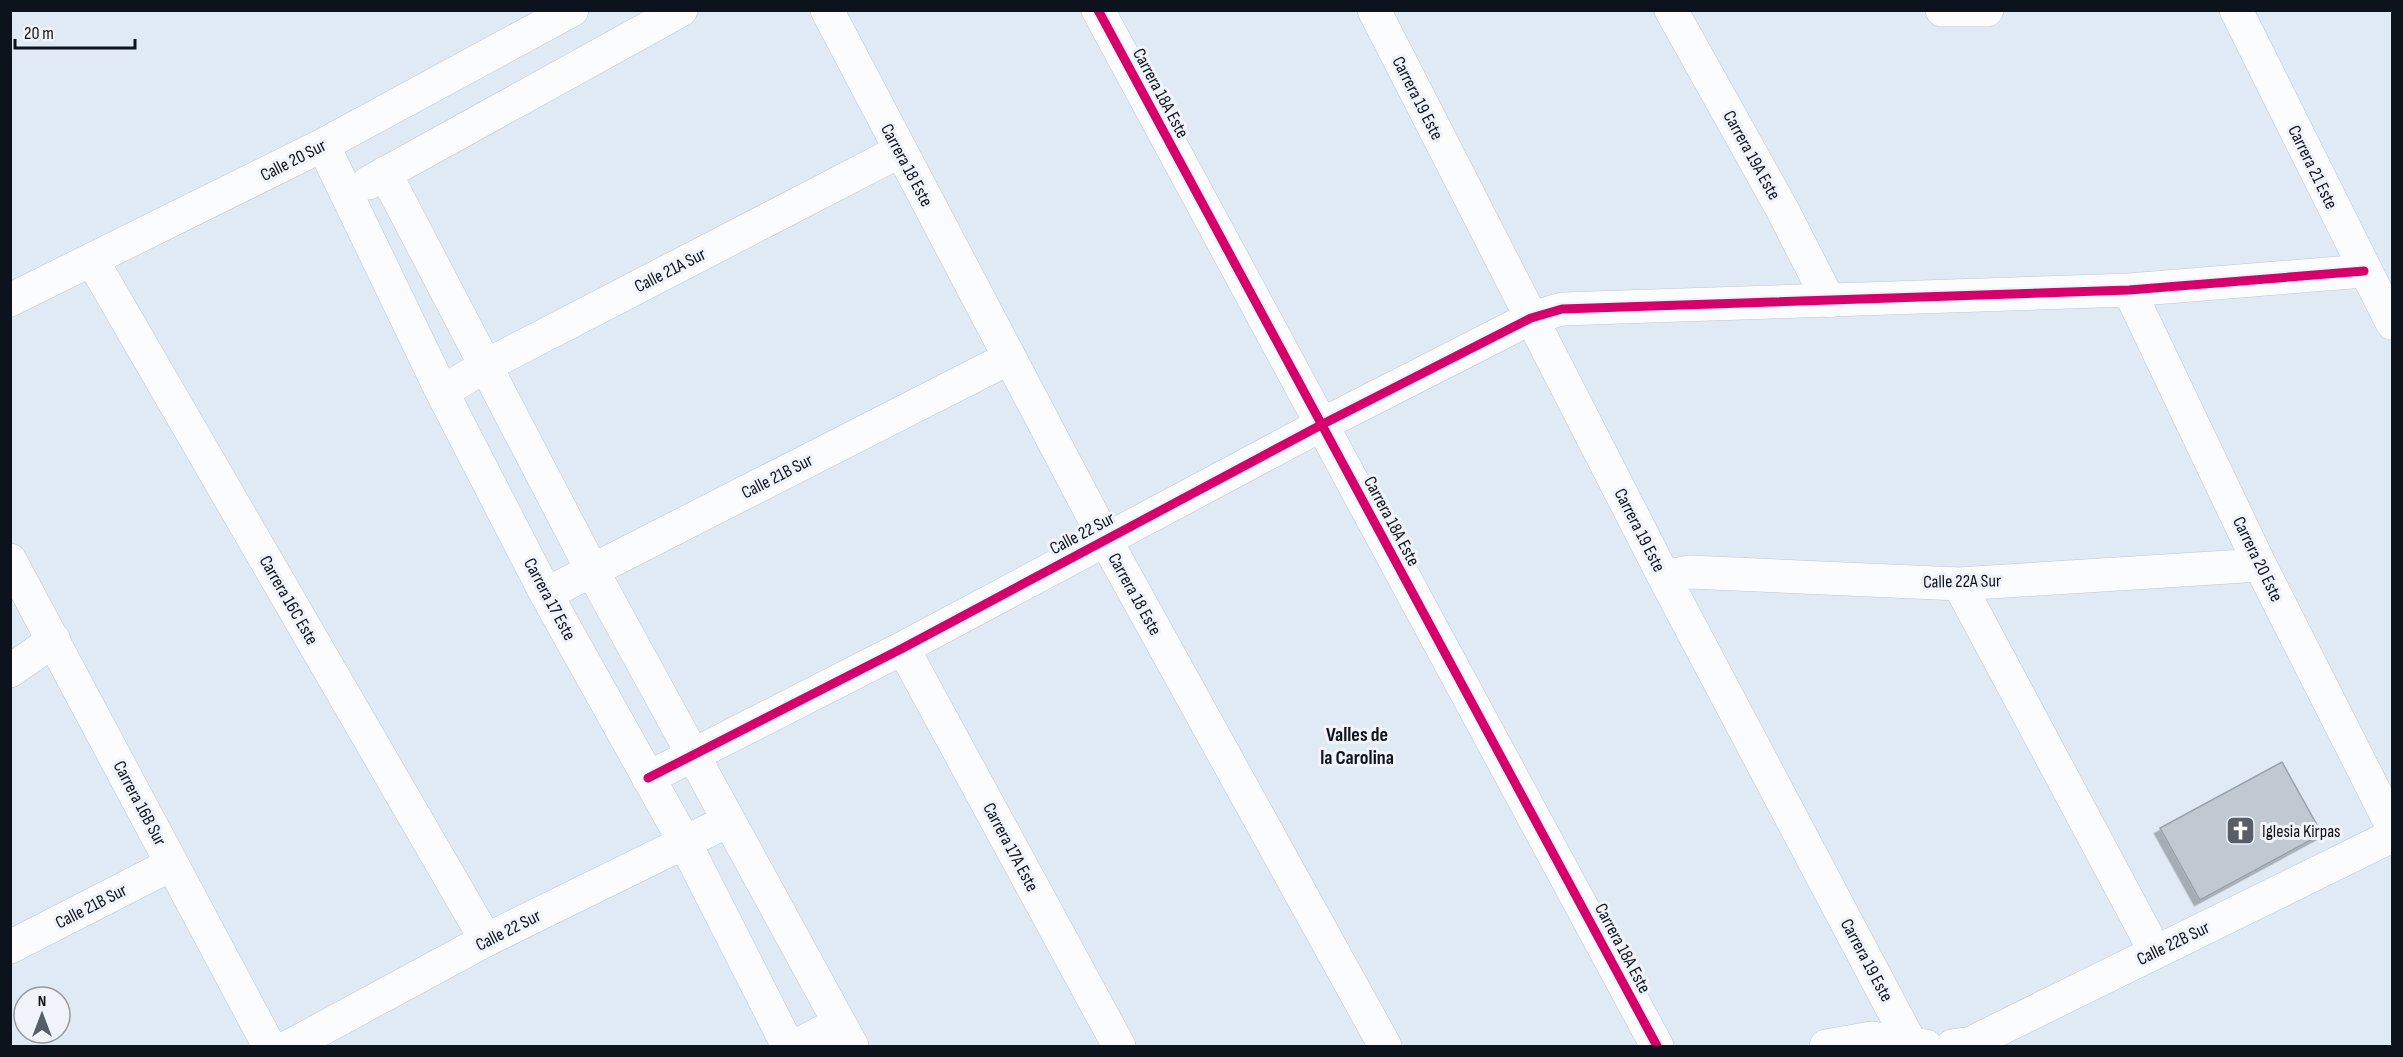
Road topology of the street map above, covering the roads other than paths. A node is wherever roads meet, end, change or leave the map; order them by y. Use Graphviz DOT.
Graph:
graph roads {
  1 [pos="572,10"];
  2 [pos="681,10"];
  3 [pos="827,10"];
  4 [pos="1098,10"];
  5 [pos="1374,10"];
  6 [pos="1671,10"];
  7 [pos="1942,10"];
  8 [pos="1987,10"];
  9 [pos="2236,10"];
  10 [pos="1976,11"];
  11 [pos="323,146"];
  12 [pos="900,151"];
  13 [pos="385,172"];
  14 [pos="348,195"];
  15 [pos="92,260"];
  16 [pos="2364,271"];
  17 [pos="2129,290"];
  18 [pos="10,300"];
  19 [pos="1829,300"];
  20 [pos="1531,318"];
  21 [pos="2392,323"];
  22 [pos="1009,358"];
  23 [pos="487,365"];
  24 [pos="442,392"];
  25 [pos="1321,424"];
  26 [pos="1105,539"];
  27 [pos="10,560"];
  28 [pos="2260,565"];
  29 [pos="592,570"];
  30 [pos="1664,577"];
  31 [pos="1959,584"];
  32 [pos="546,594"];
  33 [pos="54,640"];
  34 [pos="903,648"];
  35 [pos="10,671"];
  36 [pos="693,756"];
  37 [pos="648,777"];
  38 [pos="728,821"];
  39 [pos="2392,826"];
  40 [pos="2392,836"];
  41 [pos="685,843"];
  42 [pos="172,864"];
  43 [pos="486,940"];
  44 [pos="10,947"];
  45 [pos="2155,951"];
  46 [pos="846,1035"];
  47 [pos="1916,1046"];
  48 [pos="269,1047"];
  49 [pos="290,1047"];
  50 [pos="788,1047"];
  51 [pos="796,1047"];
  52 [pos="1119,1047"];
  53 [pos="1385,1047"];
  54 [pos="1657,1047"];
  55 [pos="1826,1047"];
  56 [pos="1952,1047"];
  1 -- 11 [label="street, Calle 20 Sur"];
  2 -- 13 [label="street"];
  3 -- 12 [label="street, Carrera 18 Este"];
  4 -- 25 [label="street, Carrera 18A Este"];
  5 -- 20 [label="street, Carrera 19 Este"];
  6 -- 19 [label="street, Carrera 19A Este"];
  7 -- 10 [label="street"];
  8 -- 10 [label="street"];
  9 -- 16 [label="street, Carrera 21 Este"];
  11 -- 14 [label="street, Carrera 17 Este"];
  11 -- 15 [label="street, Calle 20 Sur"];
  12 -- 22 [label="street, Carrera 18 Este"];
  12 -- 23 [label="street, Calle 21A Sur"];
  13 -- 14 [label="street"];
  13 -- 23 [label="street"];
  14 -- 24 [label="street, Carrera 17 Este"];
  15 -- 18 [label="street, Calle 20 Sur"];
  15 -- 43 [label="street, Carrera 16C Este"];
  16 -- 17 [label="street, Calle 22 Sur"];
  16 -- 21 [label="street, Carrera 21 Este"];
  17 -- 19 [label="street, Calle 22 Sur"];
  17 -- 28 [label="street, Carrera 20 Este"];
  19 -- 20 [label="street, Calle 22 Sur"];
  20 -- 25 [label="street, Calle 22 Sur"];
  20 -- 30 [label="street, Carrera 19 Este"];
  22 -- 26 [label="street, Carrera 18 Este"];
  22 -- 29 [label="street, Calle 21B Sur"];
  23 -- 24 [label="street, Calle 21A Sur"];
  23 -- 29 [label="street"];
  24 -- 32 [label="street, Carrera 17 Este"];
  25 -- 26 [label="street, Calle 22 Sur"];
  25 -- 54 [label="street, Carrera 18A Este"];
  26 -- 34 [label="street, Calle 22 Sur"];
  26 -- 53 [label="street, Carrera 18 Este"];
  27 -- 33 [label="street, Carrera 16B Sur"];
  28 -- 31 [label="street, Calle 22A Sur"];
  28 -- 39 [label="street, Carrera 20 Este"];
  29 -- 32 [label="street, Calle 21B Sur"];
  29 -- 36 [label="street"];
  30 -- 31 [label="street, Calle 22A Sur"];
  30 -- 47 [label="street, Carrera 19 Este"];
  31 -- 45 [label="street"];
  32 -- 37 [label="street, Carrera 17 Este"];
  33 -- 35 [label="street"];
  33 -- 42 [label="street, Carrera 16B Sur"];
  34 -- 36 [label="street, Calle 22 Sur"];
  34 -- 52 [label="street, Carrera 17A Este"];
  36 -- 37 [label="street, Calle 22 Sur"];
  36 -- 38 [label="street"];
  37 -- 41 [label="street, Carrera 17 Este"];
  38 -- 41 [label="street, Calle 22 Sur"];
  38 -- 46 [label="street"];
  40 -- 45 [label="street, Calle 22B Sur"];
  41 -- 43 [label="street, Calle 22 Sur"];
  41 -- 50 [label="street, Carrera 17 Este"];
  42 -- 44 [label="street, Calle 21B Sur"];
  42 -- 48 [label="street, Carrera 16B Sur"];
  43 -- 49 [label="street, Calle 22 Sur"];
  45 -- 56 [label="street, Calle 22B Sur"];
  46 -- 51 [label="street"];
  47 -- 55 [label="street"];
}
